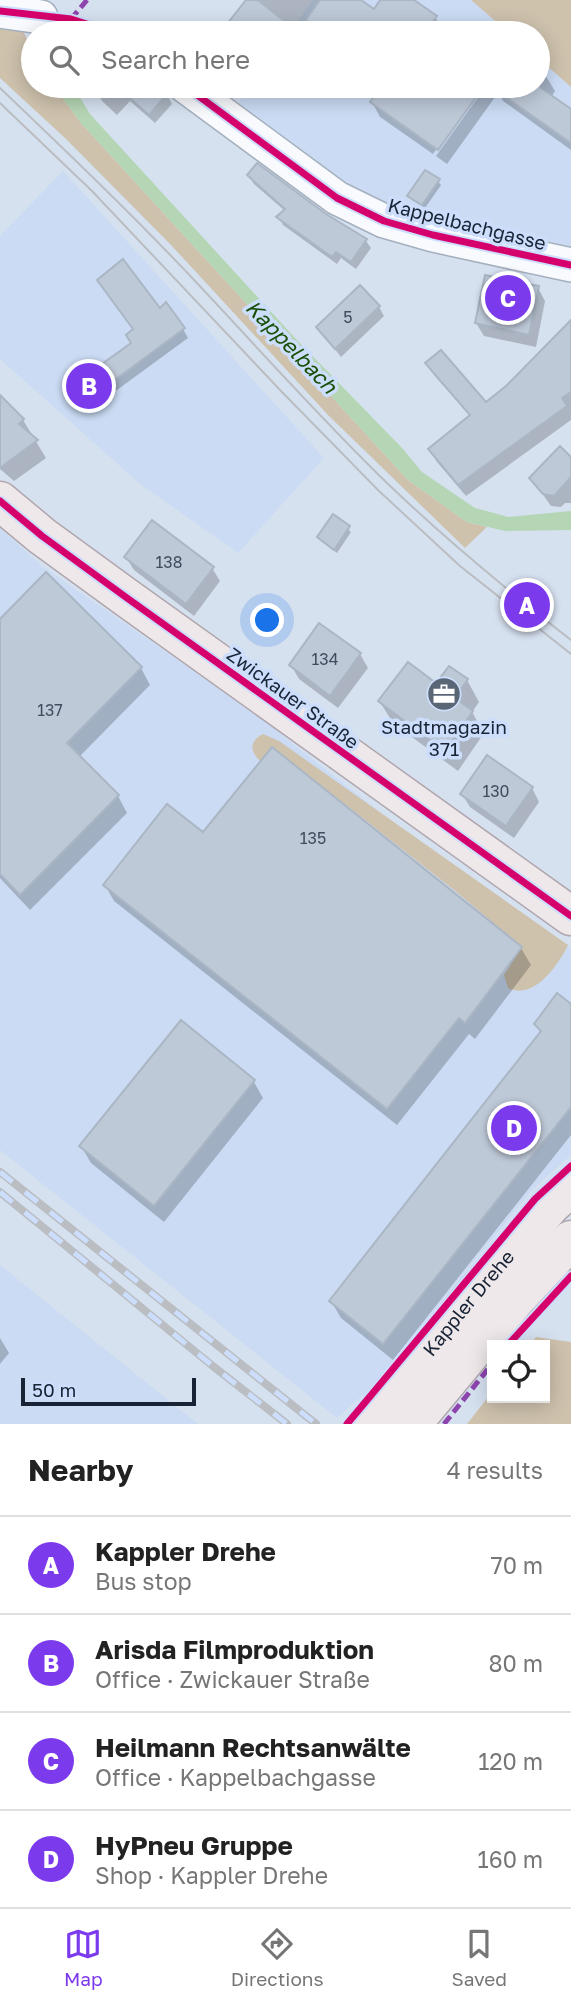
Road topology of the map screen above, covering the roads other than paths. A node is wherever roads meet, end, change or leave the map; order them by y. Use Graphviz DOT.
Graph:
graph roads {
  1 [pos="4,13"];
  2 [pos="41,17"];
  3 [pos="201,98"];
  4 [pos="571,265"];
  5 [pos="0,501"];
  6 [pos="571,916"];
  7 [pos="571,1187"];
  8 [pos="571,1240"];
  9 [pos="370,1424"];
  10 [pos="412,1424"];
  1 -- 2 [label="street"];
  3 -- 4 [label="street, Kappelbachgasse"];
  5 -- 6 [label="main road, Zwickauer Straße"];
  7 -- 9 [label="main road, Kappler Drehe"];
  8 -- 10 [label="main road, Kappler Drehe"];
}
